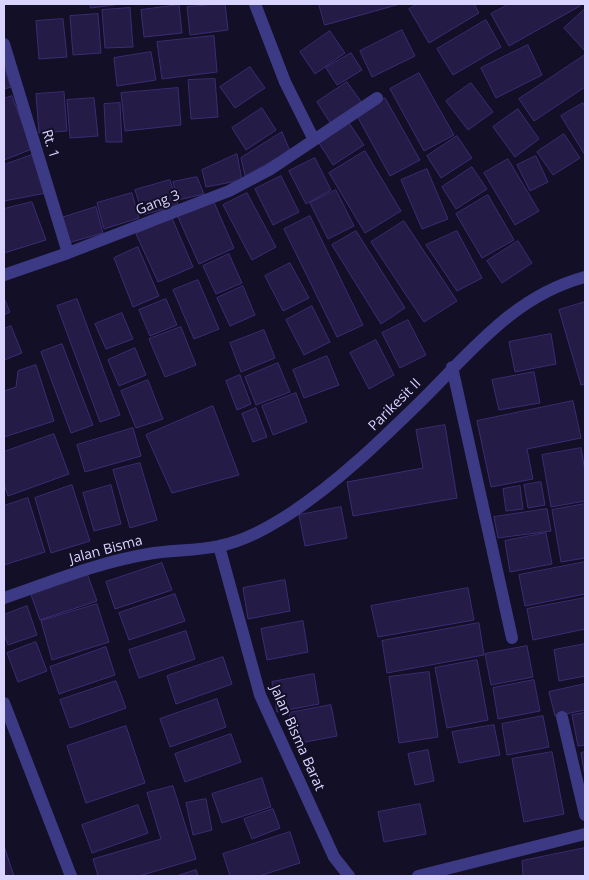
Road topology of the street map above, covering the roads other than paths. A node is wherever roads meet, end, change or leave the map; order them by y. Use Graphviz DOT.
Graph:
graph roads {
  1 [pos="255,4"];
  2 [pos="4,44"];
  3 [pos="377,98"];
  4 [pos="314,140"];
  5 [pos="68,253"];
  6 [pos="4,275"];
  7 [pos="585,277"];
  8 [pos="452,367"];
  9 [pos="219,546"];
  10 [pos="4,598"];
  11 [pos="512,638"];
  12 [pos="4,703"];
  13 [pos="562,717"];
  14 [pos="585,815"];
  15 [pos="585,834"];
  16 [pos="71,876"];
  17 [pos="349,876"];
  18 [pos="418,876"];
  1 -- 4 [label="street"];
  2 -- 5 [label="street, Rt. 1"];
  3 -- 4 [label="street, Gang 3"];
  4 -- 5 [label="street, Gang 3"];
  5 -- 6 [label="street, Gang 3"];
  7 -- 8 [label="street, Parikesit II"];
  8 -- 9 [label="street, Parikesit II"];
  8 -- 11 [label="street"];
  9 -- 10 [label="street, Jalan Bisma"];
  9 -- 17 [label="street, Jalan Bisma Barat"];
  12 -- 16 [label="street"];
  13 -- 14 [label="street"];
  15 -- 18 [label="street"];
}
